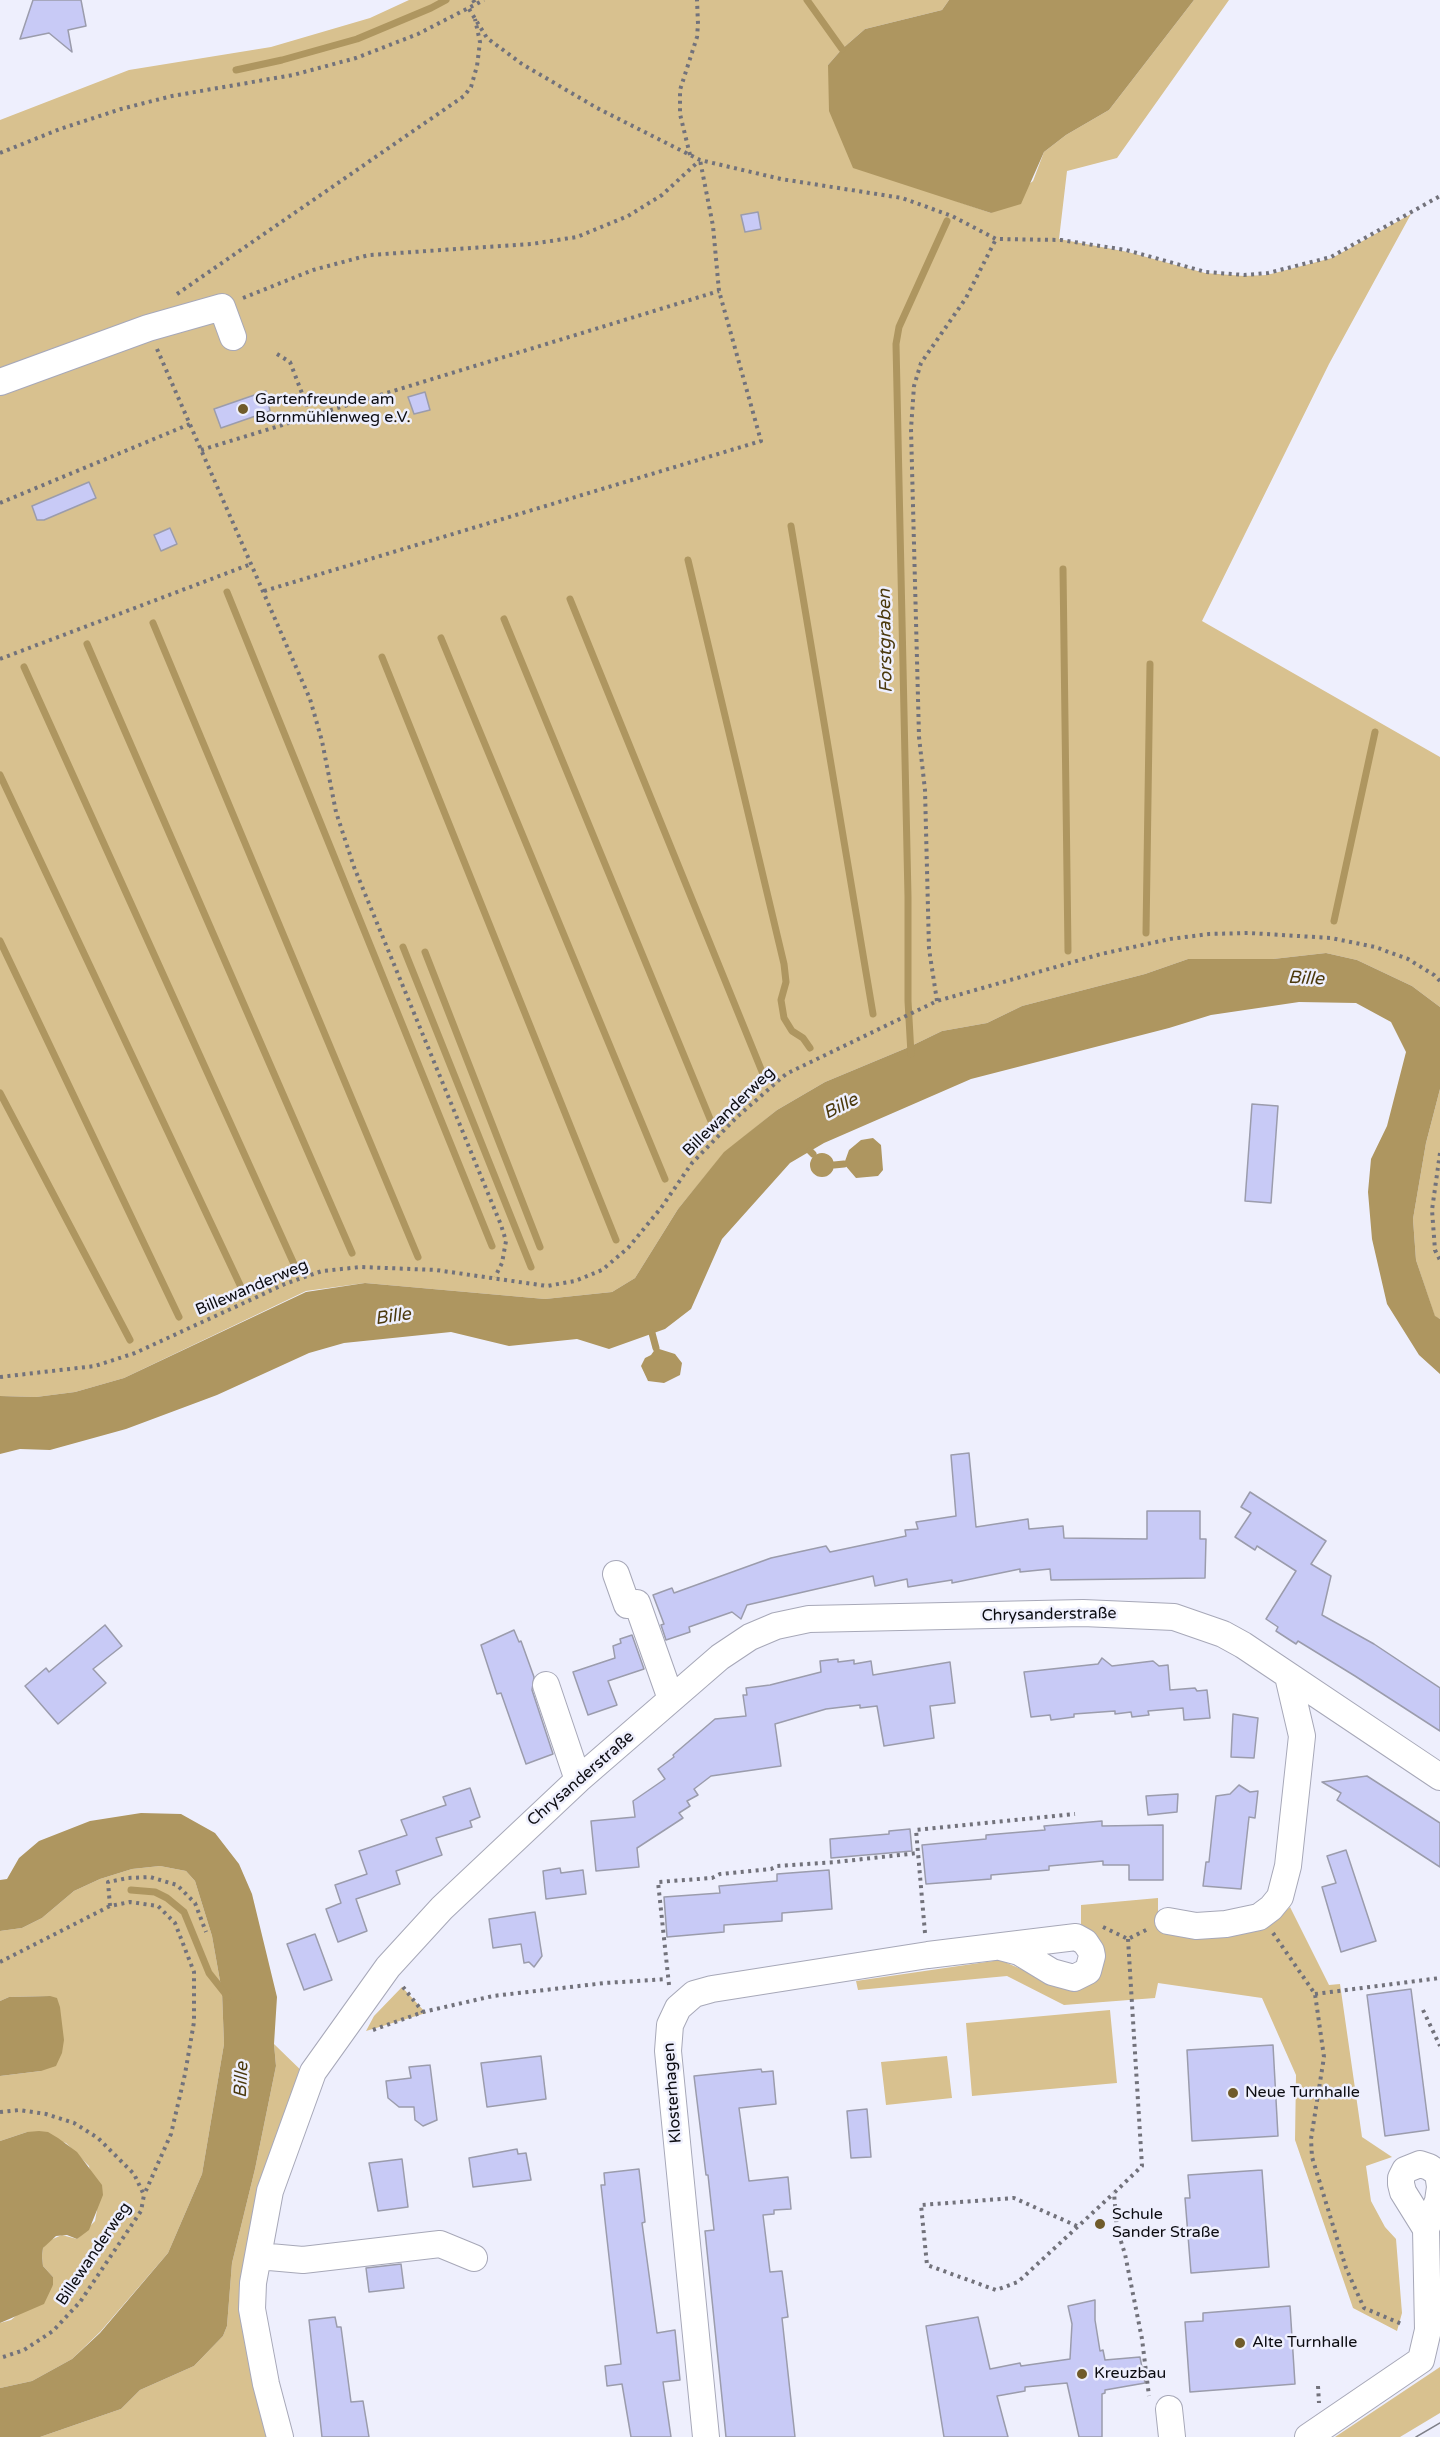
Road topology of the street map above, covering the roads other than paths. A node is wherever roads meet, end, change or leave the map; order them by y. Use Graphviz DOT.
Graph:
graph roads {
  1 [pos="233,338"];
  2 [pos="0,382"];
  3 [pos="616,1574"];
  4 [pos="1288,1676"];
  5 [pos="546,1685"];
  6 [pos="671,1699"];
  7 [pos="1440,1777"];
  8 [pos="578,1780"];
  9 [pos="1168,1921"];
  10 [pos="1000,1947"];
  11 [pos="1426,2229"];
  12 [pos="258,2256"];
  13 [pos="474,2258"];
  14 [pos="1159,2405"];
  15 [pos="280,2437"];
  16 [pos="706,2437"];
  17 [pos="1172,2437"];
  18 [pos="1308,2437"];
  1 -- 2 [label="street"];
  3 -- 6 [label="street"];
  4 -- 6 [label="street, Chrysanderstraße"];
  4 -- 7 [label="street, Chrysanderstraße"];
  4 -- 9 [label="street"];
  5 -- 8 [label="street"];
  6 -- 8 [label="street, Chrysanderstraße"];
  8 -- 12 [label="street, Chrysanderstraße"];
  10 -- 16 [label="street, Klosterhagen"];
  11 -- 18 [label="street"];
  12 -- 13 [label="street"];
  12 -- 15 [label="street, Chrysanderstraße"];
  14 -- 17 [label="street"];
}
